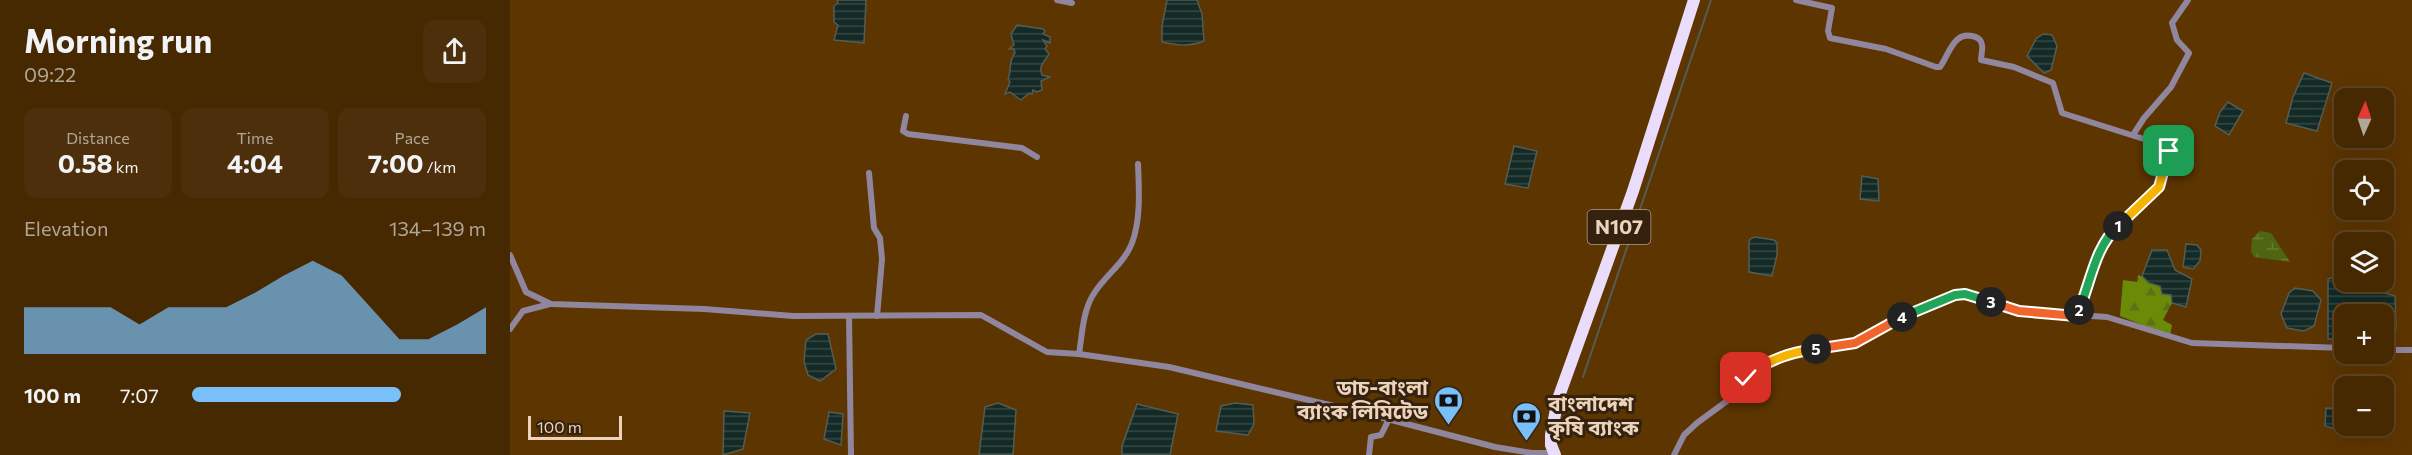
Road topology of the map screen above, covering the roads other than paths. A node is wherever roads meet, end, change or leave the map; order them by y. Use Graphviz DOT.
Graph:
graph roads {
  1 [pos="1056,0"];
  2 [pos="1694,0"];
  3 [pos="1796,0"];
  4 [pos="2188,0"];
  5 [pos="1072,3"];
  6 [pos="906,116"];
  7 [pos="2133,135"];
  8 [pos="1038,157"];
  9 [pos="1138,164"];
  10 [pos="869,173"];
  11 [pos="510,255"];
  12 [pos="551,304"];
  13 [pos="849,316"];
  14 [pos="878,316"];
  15 [pos="2076,316"];
  16 [pos="510,329"];
  17 [pos="2334,348"];
  18 [pos="2394,350"];
  19 [pos="2412,350"];
  20 [pos="1079,354"];
  21 [pos="1389,419"];
  22 [pos="1554,454"];
  23 [pos="851,455"];
  24 [pos="1369,455"];
  25 [pos="1674,455"];
  1 -- 5 [label="street"];
  2 -- 22 [label="highway, N107"];
  3 -- 7 [label="street"];
  4 -- 7 [label="street"];
  6 -- 8 [label="street"];
  7 -- 15 [label="street"];
  9 -- 20 [label="street"];
  10 -- 14 [label="street"];
  11 -- 12 [label="street"];
  12 -- 13 [label="street"];
  12 -- 16 [label="street"];
  13 -- 14 [label="street"];
  13 -- 23 [label="street"];
  14 -- 20 [label="street"];
  15 -- 17 [label="street"];
  15 -- 25 [label="street"];
  18 -- 19 [label="street"];
  20 -- 21 [label="street"];
  21 -- 22 [label="street"];
  21 -- 24 [label="street"];
}
